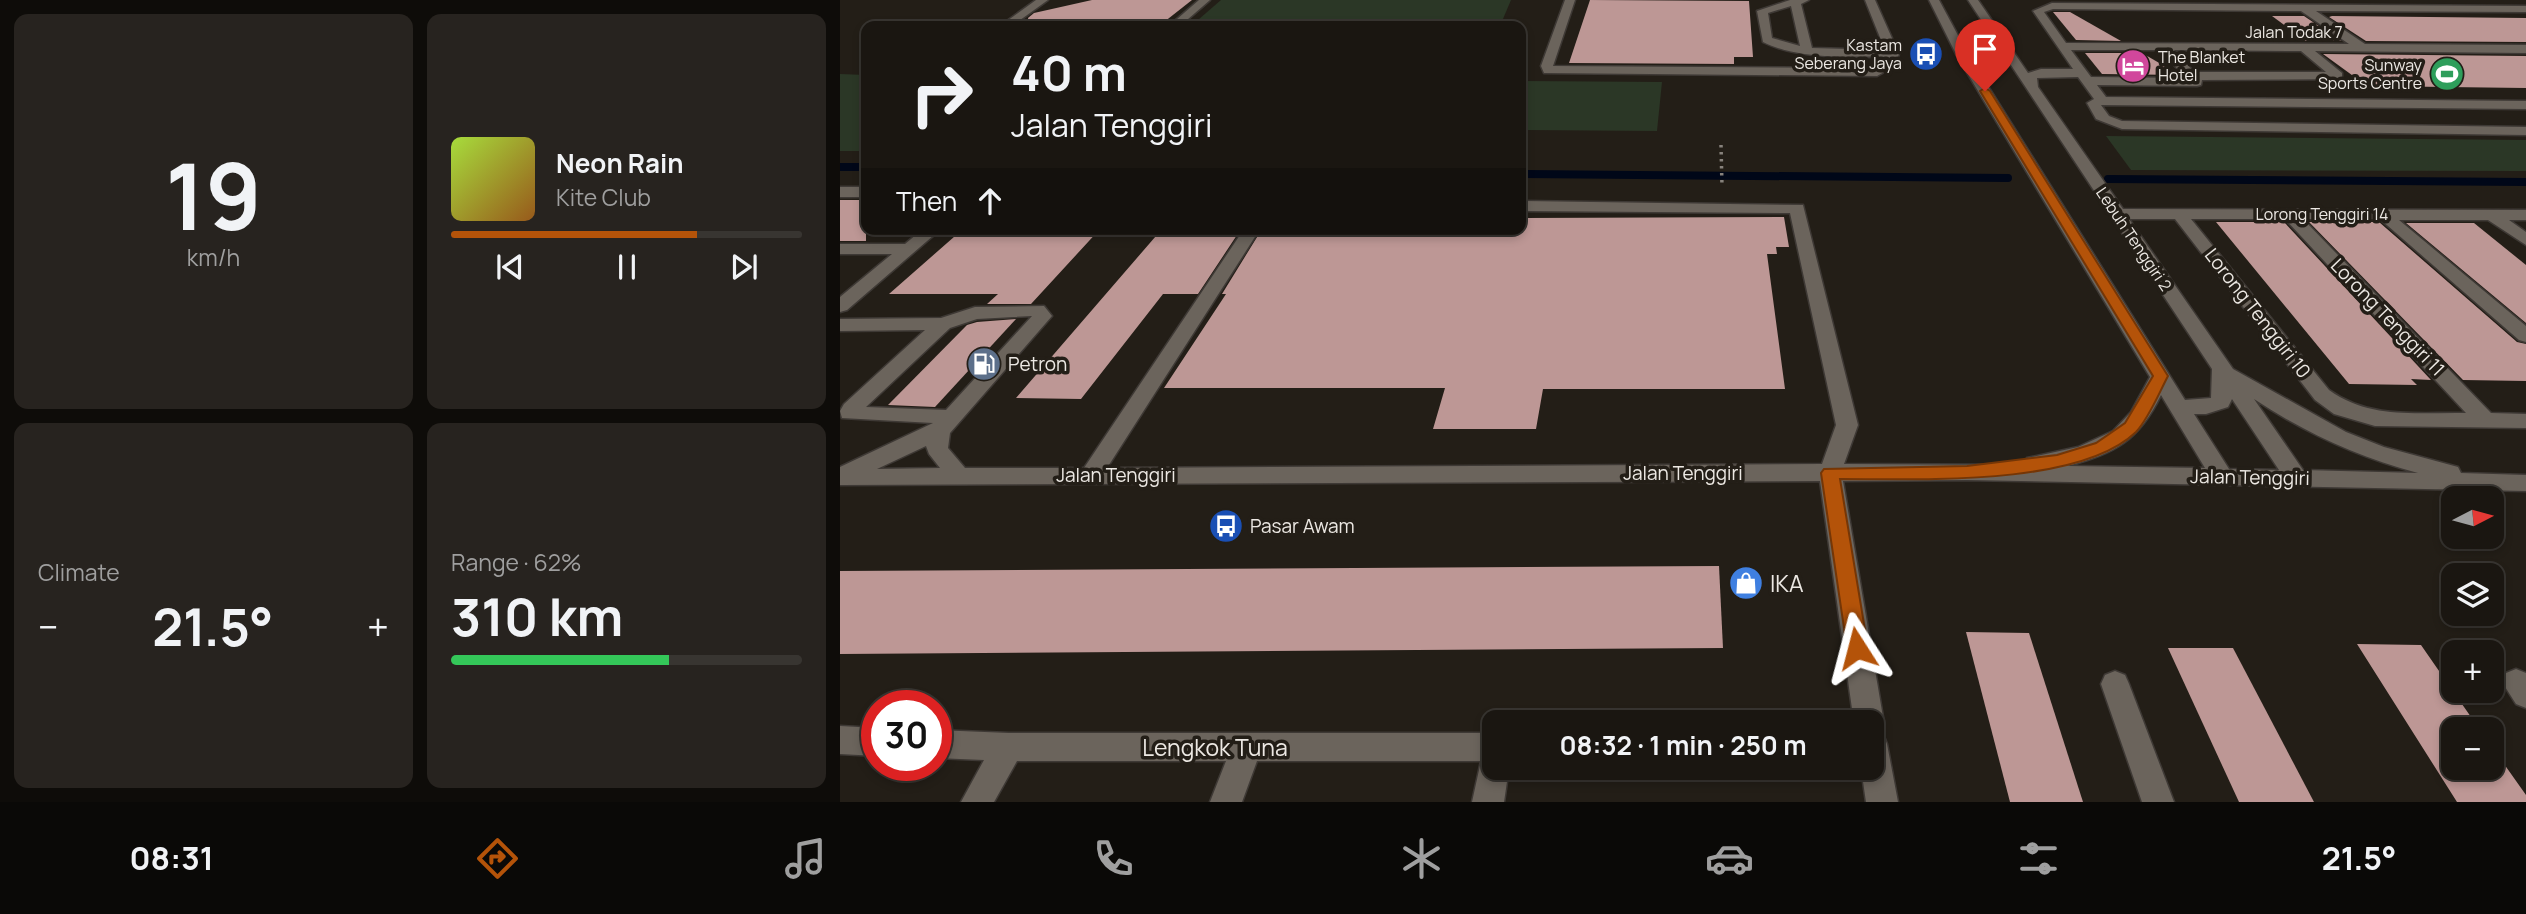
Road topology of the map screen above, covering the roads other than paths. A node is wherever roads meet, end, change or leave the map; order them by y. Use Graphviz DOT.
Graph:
graph roads {
  1 [pos="1043,0"];
  2 [pos="1205,0"];
  3 [pos="1570,0"];
  4 [pos="1870,0"];
  5 [pos="1934,0"];
  6 [pos="2292,0"];
  7 [pos="1800,1"];
  8 [pos="1973,1"];
  9 [pos="2303,8"];
  10 [pos="2526,9"];
  11 [pos="1013,21"];
  12 [pos="1180,21"];
  13 [pos="2063,46"];
  14 [pos="2164,47"];
  15 [pos="2304,48"];
  16 [pos="2362,48"];
  17 [pos="2526,49"];
  18 [pos="1807,51"];
  19 [pos="1892,54"];
  20 [pos="1963,56"];
  21 [pos="2174,59"];
  22 [pos="2320,60"];
  23 [pos="2191,76"];
  24 [pos="2084,77"];
  25 [pos="2032,88"];
  26 [pos="2102,101"];
  27 [pos="2372,104"];
  28 [pos="2526,105"];
  29 [pos="2404,129"];
  30 [pos="2526,131"];
  31 [pos="840,192"];
  32 [pos="861,192"];
  33 [pos="1526,206"];
  34 [pos="2117,214"];
  35 [pos="2179,214"];
  36 [pos="2289,214"];
  37 [pos="2383,214"];
  38 [pos="2492,215"];
  39 [pos="2526,215"];
  40 [pos="926,235"];
  41 [pos="1248,235"];
  42 [pos="2526,240"];
  43 [pos="840,249"];
  44 [pos="908,249"];
  45 [pos="840,306"];
  46 [pos="943,324"];
  47 [pos="840,325"];
  48 [pos="2526,336"];
  49 [pos="2222,368"];
  50 [pos="2161,376"];
  51 [pos="2179,407"];
  52 [pos="2486,421"];
  53 [pos="2526,421"];
  54 [pos="944,424"];
  55 [pos="1967,472"];
  56 [pos="1830,473"];
  57 [pos="840,476"];
  58 [pos="958,476"];
  59 [pos="1090,476"];
  60 [pos="2222,477"];
  61 [pos="2296,478"];
  62 [pos="2480,482"];
  63 [pos="2526,483"];
  64 [pos="2115,684"];
  65 [pos="1867,710"];
  66 [pos="840,740"];
  67 [pos="861,741"];
  68 [pos="952,745"];
  69 [pos="1009,747"];
  70 [pos="1247,747"];
  71 [pos="1482,747"];
  72 [pos="1492,780"];
  73 [pos="1878,780"];
  74 [pos="978,802"];
  75 [pos="1226,802"];
  76 [pos="1488,802"];
  77 [pos="1882,802"];
  78 [pos="2158,802"];
  1 -- 11 [label="street"];
  2 -- 12 [label="street"];
  3 -- 19 [label="street"];
  4 -- 19 [label="street"];
  5 -- 20 [label="street"];
  6 -- 9 [label="street"];
  7 -- 18 [label="street"];
  7 -- 18 [label="street"];
  8 -- 20 [label="street"];
  8 -- 25 [label="street, Lebuh Tenggiri 2"];
  9 -- 10 [label="street"];
  9 -- 13 [label="street"];
  9 -- 16 [label="street"];
  13 -- 14 [label="street, Jalan Todak 7"];
  13 -- 24 [label="street"];
  14 -- 15 [label="street, Jalan Todak 7"];
  14 -- 21 [label="street"];
  15 -- 16 [label="street, Jalan Todak 7"];
  15 -- 22 [label="street"];
  16 -- 17 [label="street, Jalan Todak 7"];
  18 -- 19 [label="street"];
  20 -- 50 [label="street"];
  21 -- 22 [label="street"];
  21 -- 23 [label="street"];
  22 -- 23 [label="street"];
  23 -- 24 [label="street"];
  24 -- 25 [label="street"];
  24 -- 26 [label="street"];
  25 -- 34 [label="street, Lebuh Tenggiri 2"];
  26 -- 27 [label="street"];
  26 -- 29 [label="street"];
  27 -- 28 [label="street"];
  27 -- 29 [label="street"];
  29 -- 30 [label="street"];
  31 -- 32 [label="street"];
  33 -- 56 [label="street"];
  34 -- 35 [label="street, Lorong Tenggiri 14"];
  34 -- 49 [label="street, Lebuh Tenggiri 2"];
  35 -- 36 [label="street, Lorong Tenggiri 14"];
  35 -- 52 [label="street, Lorong Tenggiri 10"];
  36 -- 37 [label="street, Lorong Tenggiri 14"];
  36 -- 52 [label="street, Lorong Tenggiri 11"];
  37 -- 38 [label="street, Lorong Tenggiri 14"];
  37 -- 48 [label="street"];
  38 -- 39 [label="street, Lorong Tenggiri 14"];
  38 -- 42 [label="street"];
  40 -- 44 [label="street"];
  41 -- 59 [label="street"];
  43 -- 44 [label="street"];
  44 -- 45 [label="street"];
  46 -- 47 [label="street"];
  46 -- 54 [label="street"];
  46 -- 54 [label="street"];
  49 -- 51 [label="street"];
  49 -- 61 [label="street, Lebuh Tenggiri 2"];
  49 -- 62 [label="street"];
  50 -- 51 [label="street"];
  50 -- 55 [label="street"];
  51 -- 60 [label="street"];
  52 -- 53 [label="street"];
  54 -- 57 [label="street"];
  54 -- 58 [label="street"];
  55 -- 56 [label="street, Jalan Tenggiri"];
  55 -- 60 [label="street, Jalan Tenggiri"];
  56 -- 59 [label="street, Jalan Tenggiri"];
  56 -- 65 [label="street"];
  57 -- 58 [label="street, Jalan Tenggiri"];
  58 -- 59 [label="street, Jalan Tenggiri"];
  60 -- 61 [label="street, Jalan Tenggiri"];
  61 -- 62 [label="street, Jalan Tenggiri"];
  62 -- 63 [label="street, Jalan Tenggiri"];
  64 -- 78 [label="street"];
  66 -- 67 [label="street"];
  68 -- 69 [label="street, Lengkok Tuna"];
  69 -- 70 [label="street, Lengkok Tuna"];
  69 -- 74 [label="street"];
  70 -- 71 [label="street, Lengkok Tuna"];
  70 -- 75 [label="street"];
  72 -- 76 [label="street"];
  73 -- 77 [label="street"];
}
